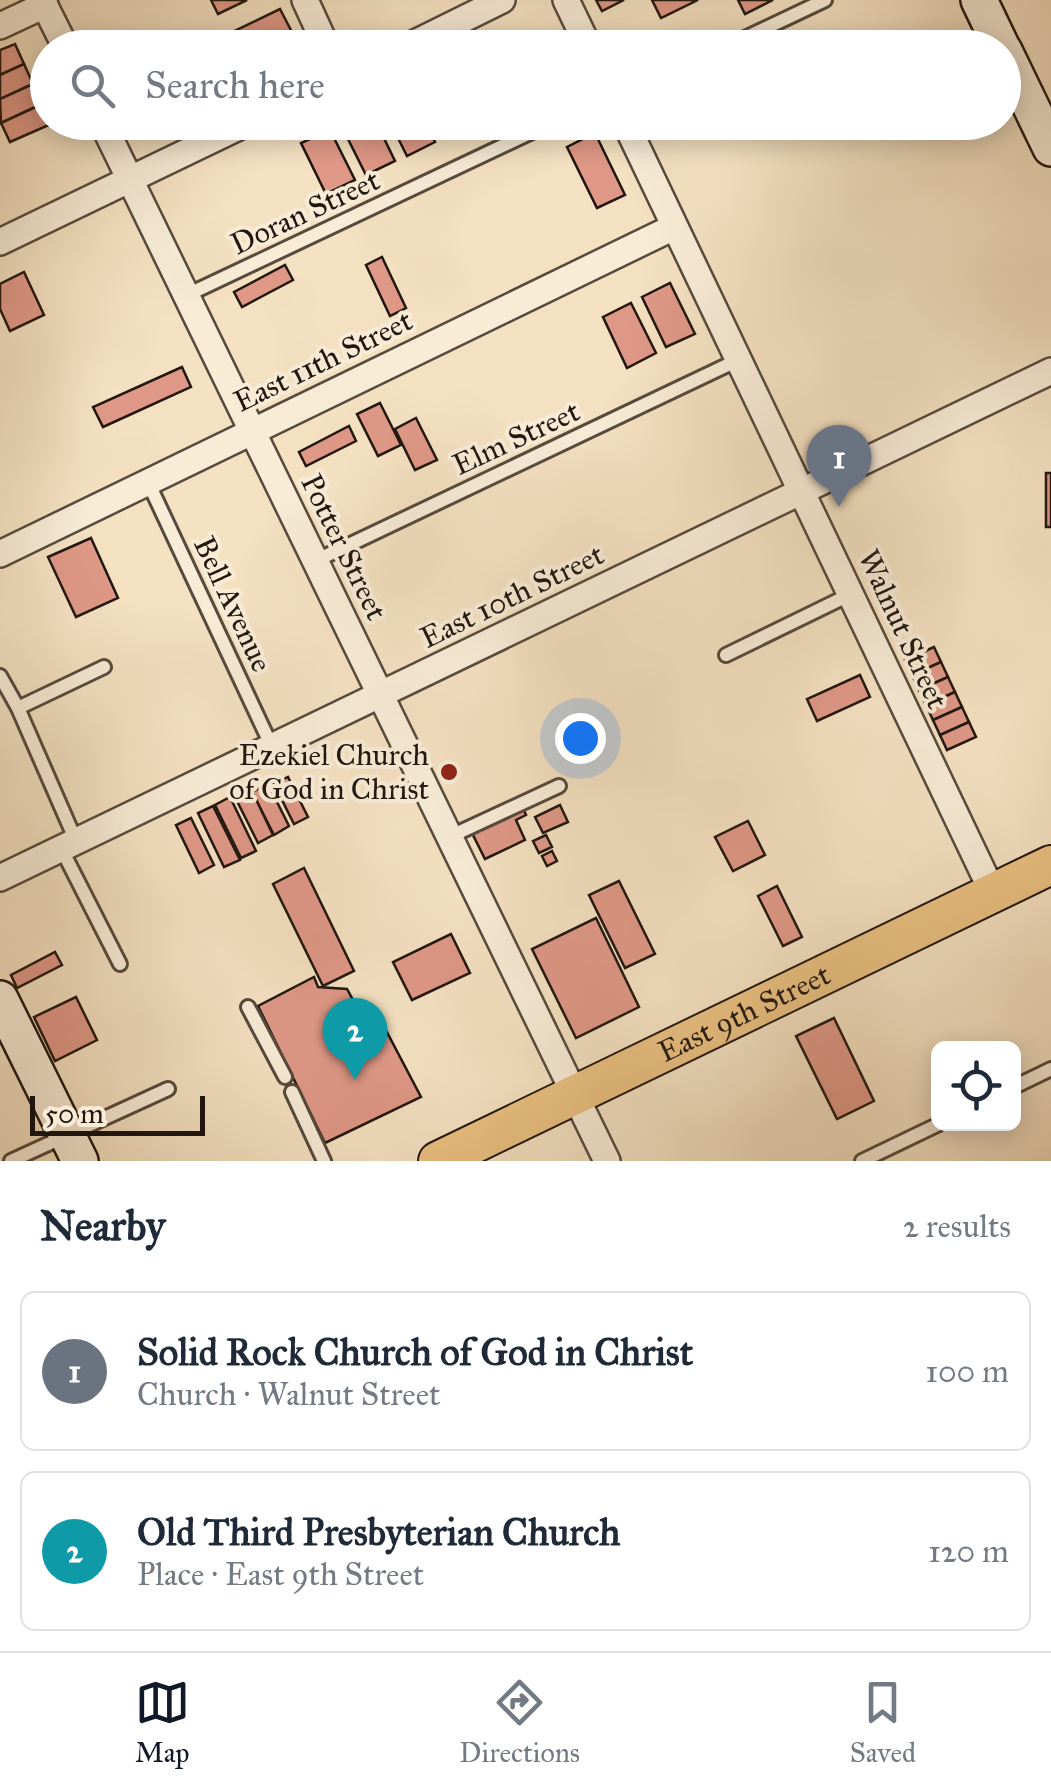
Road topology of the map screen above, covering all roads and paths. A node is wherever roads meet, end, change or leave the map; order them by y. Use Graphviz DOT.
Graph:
graph roads {
  1 [pos="305,0"];
  2 [pos="502,0"];
  3 [pos="566,0"];
  4 [pos="825,0"];
  5 [pos="979,0"];
  6 [pos="44,2"];
  7 [pos="0,26"];
  8 [pos="57,30"];
  9 [pos="319,30"];
  10 [pos="441,30"];
  11 [pos="580,30"];
  12 [pos="762,30"];
  13 [pos="994,30"];
  14 [pos="1021,86"];
  15 [pos="111,140"];
  16 [pos="211,140"];
  17 [pos="515,140"];
  18 [pos="633,140"];
  19 [pos="1051,148"];
  20 [pos="130,179"];
  21 [pos="674,226"];
  22 [pos="0,242"];
  23 [pos="186,295"];
  24 [pos="738,360"];
  25 [pos="1051,371"];
  26 [pos="252,431"];
  27 [pos="148,482"];
  28 [pos="802,492"];
  29 [pos="0,554"];
  30 [pos="316,561"];
  31 [pos="851,594"];
  32 [pos="726,654"];
  33 [pos="104,667"];
  34 [pos="0,676"];
  35 [pos="381,696"];
  36 [pos="18,708"];
  37 [pos="272,747"];
  38 [pos="559,786"];
  39 [pos="449,836"];
  40 [pos="69,844"];
  41 [pos="1051,866"];
  42 [pos="0,878"];
  43 [pos="993,894"];
  44 [pos="120,964"];
  45 [pos="0,999"];
  46 [pos="248,1007"];
  47 [pos="1051,1069"];
  48 [pos="285,1076"];
  49 [pos="1021,1084"];
  50 [pos="168,1089"];
  51 [pos="292,1092"];
  52 [pos="574,1095"];
  53 [pos="931,1128"];
  54 [pos="74,1148"];
  55 [pos="11,1161"];
  56 [pos="324,1161"];
  57 [pos="438,1161"];
  58 [pos="606,1161"];
  59 [pos="862,1161"];
  1 -- 9 [label="street"];
  2 -- 10 [label="street"];
  3 -- 11 [label="street"];
  4 -- 12 [label="lane"];
  5 -- 13 [label="street"];
  6 -- 7 [label="street"];
  6 -- 8 [label="street"];
  14 -- 19 [label="street"];
  15 -- 20 [label="street, Potter Street"];
  16 -- 20 [label="street"];
  17 -- 23 [label="lane, Doran Street"];
  18 -- 21 [label="street, Walnut Street"];
  20 -- 22 [label="street"];
  20 -- 23 [label="street, Potter Street"];
  21 -- 24 [label="street, Walnut Street"];
  21 -- 26 [label="street, East 11th Street"];
  23 -- 26 [label="street, Potter Street"];
  24 -- 28 [label="street, Walnut Street"];
  24 -- 30 [label="lane, Elm Street"];
  25 -- 28 [label="street, East 10th Street"];
  26 -- 27 [label="street, East 11th Street"];
  26 -- 30 [label="street, Potter Street"];
  27 -- 29 [label="street, East 11th Street"];
  27 -- 37 [label="lane, Bell Avenue"];
  28 -- 31 [label="street, Walnut Street"];
  28 -- 35 [label="street, East 10th Street"];
  30 -- 35 [label="street, Potter Street"];
  31 -- 32 [label="lane"];
  31 -- 43 [label="street, Walnut Street"];
  33 -- 36 [label="lane"];
  34 -- 36 [label="lane"];
  35 -- 37 [label="street, East 10th Street"];
  35 -- 39 [label="street, Potter Street"];
  36 -- 40 [label="lane"];
  37 -- 40 [label="street, East 10th Street"];
  38 -- 39 [label="lane"];
  39 -- 52 [label="street, Potter Street"];
  40 -- 42 [label="street, East 10th Street"];
  40 -- 44 [label="lane"];
  41 -- 43 [label="main road, East 9th Street"];
  43 -- 52 [label="main road, East 9th Street"];
  45 -- 54 [label="street"];
  46 -- 48 [label="lane"];
  47 -- 49 [label="lane"];
  50 -- 54 [label="lane"];
  51 -- 56 [label="lane"];
  52 -- 57 [label="main road, East 9th Street"];
  52 -- 58 [label="street, Potter Street"];
  53 -- 59 [label="lane"];
  54 -- 55 [label="lane"];
}
